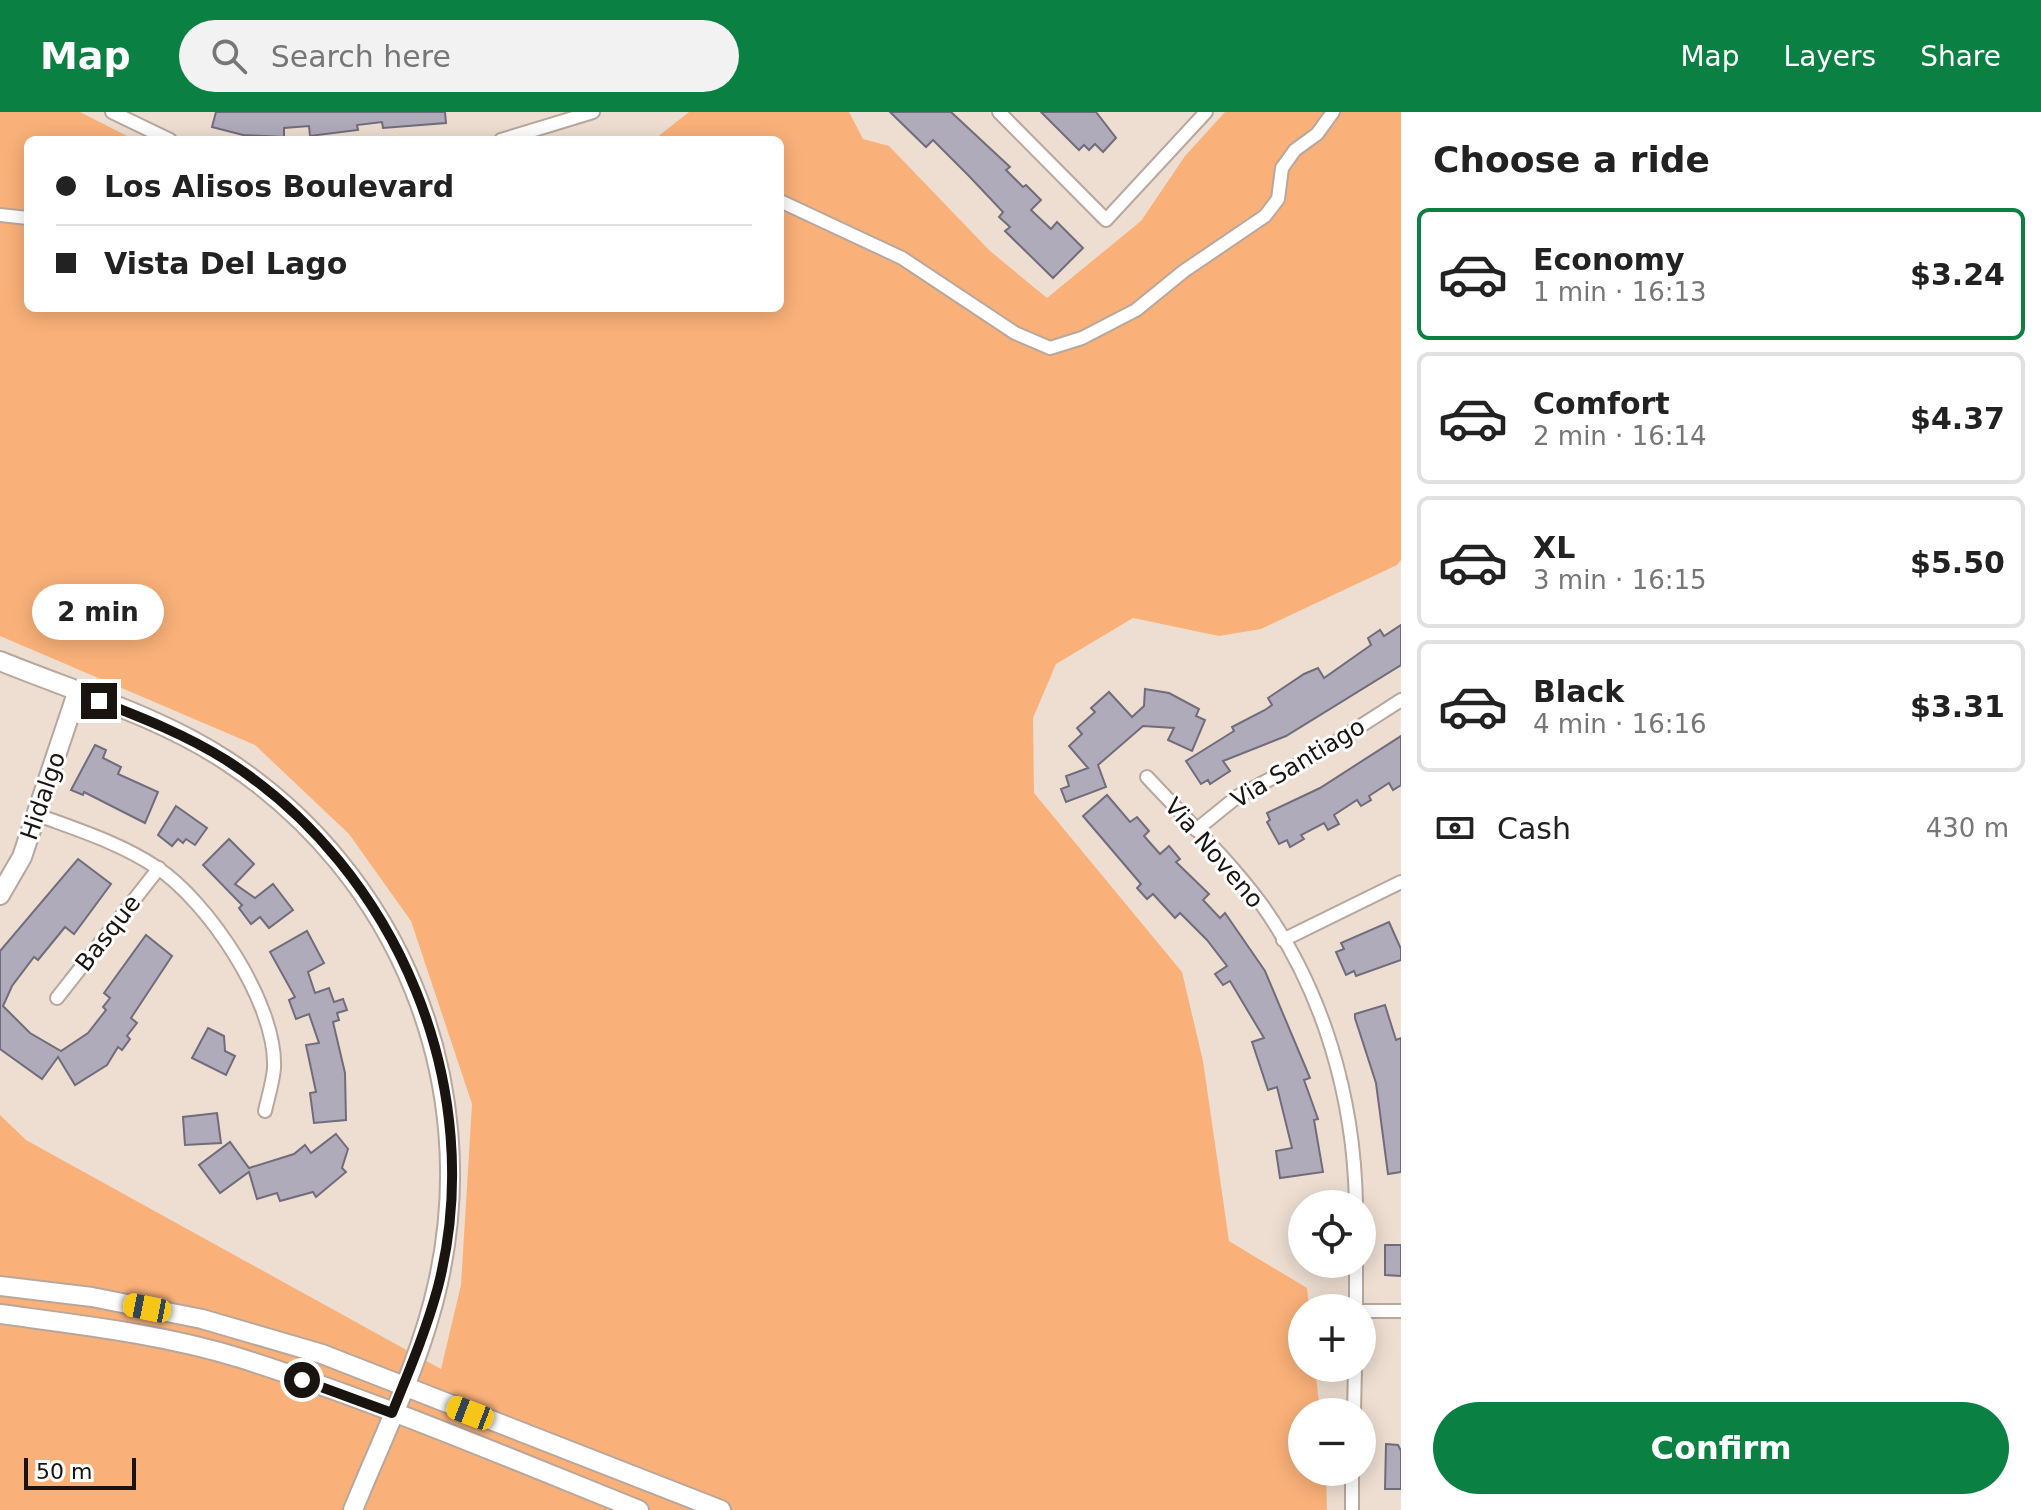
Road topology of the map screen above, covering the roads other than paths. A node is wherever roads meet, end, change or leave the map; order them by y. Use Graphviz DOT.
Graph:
graph roads {
  1 [pos="112,112"];
  2 [pos="593,112"];
  3 [pos="999,112"];
  4 [pos="1206,112"];
  5 [pos="1333,112"];
  6 [pos="162,136"];
  7 [pos="514,136"];
  8 [pos="784,203"];
  9 [pos="0,215"];
  10 [pos="24,218"];
  11 [pos="0,661"];
  12 [pos="77,693"];
  13 [pos="1401,700"];
  14 [pos="1147,777"];
  15 [pos="38,815"];
  16 [pos="1196,830"];
  17 [pos="159,868"];
  18 [pos="1401,882"];
  19 [pos="0,895"];
  20 [pos="1283,940"];
  21 [pos="57,998"];
  22 [pos="265,1111"];
  23 [pos="1355,1190"];
  24 [pos="0,1286"];
  25 [pos="1376,1311"];
  26 [pos="1401,1311"];
  27 [pos="0,1314"];
  28 [pos="402,1387"];
  29 [pos="392,1413"];
  30 [pos="1352,1486"];
  31 [pos="353,1510"];
  32 [pos="639,1510"];
  33 [pos="721,1510"];
  34 [pos="1352,1510"];
  1 -- 6 [label="street"];
  2 -- 7 [label="street"];
  3 -- 4 [label="street"];
  5 -- 8 [label="street"];
  9 -- 10 [label="street"];
  11 -- 12 [label="main road"];
  12 -- 15 [label="main road, Hidalgo"];
  12 -- 28 [label="main road"];
  13 -- 16 [label="street, Via Santiago"];
  14 -- 16 [label="street, Via Noveno"];
  15 -- 17 [label="street"];
  15 -- 19 [label="main road, Hidalgo"];
  16 -- 20 [label="street, Via Noveno"];
  17 -- 21 [label="street, Basque"];
  17 -- 22 [label="street"];
  18 -- 20 [label="street"];
  20 -- 23 [label="street, Via Noveno"];
  24 -- 28 [label="main road"];
  25 -- 26 [label="street"];
  27 -- 29 [label="main road"];
  28 -- 29 [label="main road"];
  28 -- 33 [label="main road"];
  29 -- 31 [label="main road"];
  29 -- 32 [label="main road"];
  30 -- 34 [label="street"];
}
